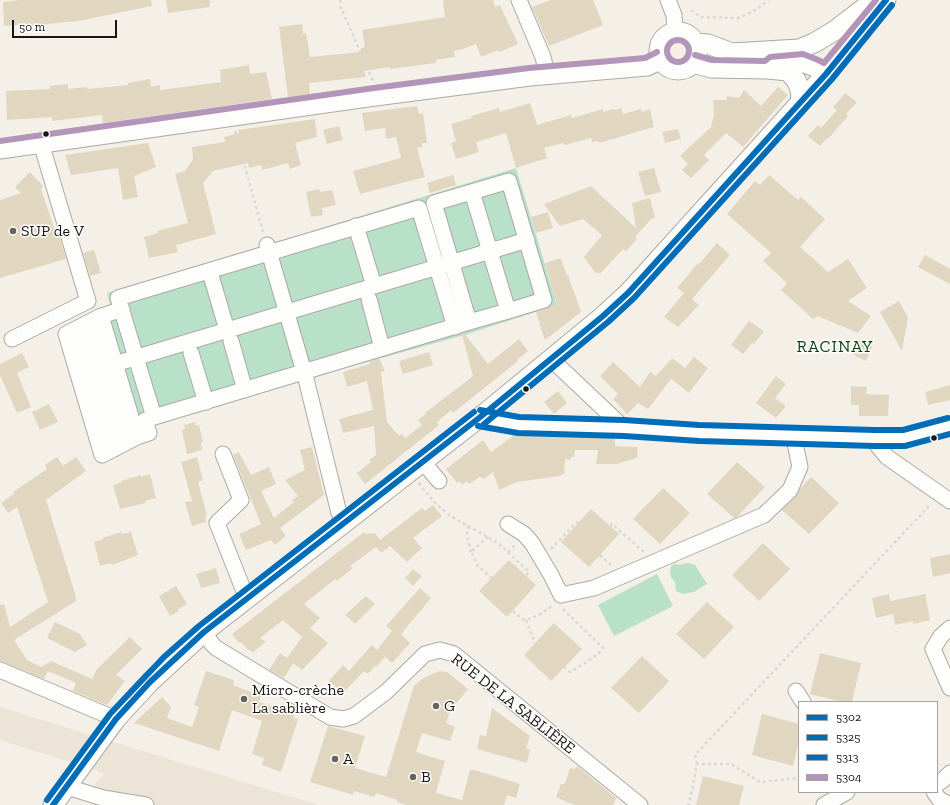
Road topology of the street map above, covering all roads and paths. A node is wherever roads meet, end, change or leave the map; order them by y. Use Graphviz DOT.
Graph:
graph roads {
  1 [pos="340,0"];
  2 [pos="519,0"];
  3 [pos="668,0"];
  4 [pos="769,0"];
  5 [pos="877,0"];
  6 [pos="886,0"];
  7 [pos="691,10"];
  8 [pos="675,32"];
  9 [pos="696,43"];
  10 [pos="803,48"];
  11 [pos="661,59"];
  12 [pos="693,63"];
  13 [pos="768,69"];
  14 [pos="547,74"];
  15 [pos="826,74"];
  16 [pos="376,96"];
  17 [pos="802,100"];
  18 [pos="234,116"];
  19 [pos="41,143"];
  20 [pos="0,148"];
  21 [pos="472,192"];
  22 [pos="356,226"];
  23 [pos="527,240"];
  24 [pos="268,249"];
  25 [pos="490,251"];
  26 [pos="452,262"];
  27 [pos="437,267"];
  28 [pos="212,279"];
  29 [pos="372,292"];
  30 [pos="508,311"];
  31 [pos="287,312"];
  32 [pos="101,317"];
  33 [pos="469,322"];
  34 [pos="455,326"];
  35 [pos="229,336"];
  36 [pos="12,339"];
  37 [pos="382,348"];
  38 [pos="191,353"];
  39 [pos="551,360"];
  40 [pos="108,366"];
  41 [pos="304,372"];
  42 [pos="246,390"];
  43 [pos="206,402"];
  44 [pos="149,418"];
  45 [pos="479,418"];
  46 [pos="950,426"];
  47 [pos="624,428"];
  48 [pos="793,434"];
  49 [pos="875,438"];
  50 [pos="125,443"];
  51 [pos="223,454"];
  52 [pos="416,467"];
  53 [pos="439,481"];
  54 [pos="950,501"];
  55 [pos="929,502"];
  56 [pos="345,523"];
  57 [pos="578,523"];
  58 [pos="508,524"];
  59 [pos="469,526"];
  60 [pos="610,526"];
  61 [pos="488,537"];
  62 [pos="470,552"];
  63 [pos="542,559"];
  64 [pos="655,562"];
  65 [pos="526,576"];
  66 [pos="492,578"];
  67 [pos="247,599"];
  68 [pos="556,602"];
  69 [pos="560,606"];
  70 [pos="513,610"];
  71 [pos="526,620"];
  72 [pos="950,628"];
  73 [pos="204,632"];
  74 [pos="535,643"];
  75 [pos="564,667"];
  76 [pos="0,670"];
  77 [pos="950,688"];
  78 [pos="116,719"];
  79 [pos="697,764"];
  80 [pos="950,773"];
  81 [pos="798,778"];
  82 [pos="938,784"];
  83 [pos="67,787"];
  84 [pos="845,793"];
  85 [pos="935,793"];
  86 [pos="53,805"];
  87 [pos="146,805"];
  88 [pos="640,805"];
  89 [pos="687,805"];
  90 [pos="824,805"];
  91 [pos="950,805"];
  1 -- 16 [label="path"];
  2 -- 14 [label="street"];
  3 -- 8 [label="street"];
  4 -- 7 [label="path"];
  5 -- 10 [label="main road"];
  6 -- 15 [label="main road"];
  8 -- 9 [label="main road"];
  8 -- 11 [label="main road"];
  9 -- 10 [label="main road"];
  9 -- 12 [label="main road"];
  10 -- 15 [label="main road"];
  11 -- 12 [label="main road"];
  11 -- 14 [label="main road"];
  12 -- 13 [label="main road"];
  13 -- 15 [label="main road"];
  13 -- 17 [label="main road"];
  14 -- 16 [label="main road"];
  15 -- 17 [label="main road"];
  16 -- 18 [label="main road"];
  17 -- 39 [label="main road"];
  18 -- 19 [label="main road"];
  18 -- 24 [label="path"];
  19 -- 20 [label="main road"];
  19 -- 36 [label="street"];
  21 -- 23 [label="street"];
  21 -- 25 [label="street"];
  21 -- 26 [label="street"];
  22 -- 24 [label="street"];
  22 -- 27 [label="street"];
  22 -- 29 [label="street"];
  23 -- 25 [label="street"];
  23 -- 30 [label="street"];
  24 -- 31 [label="street"];
  24 -- 32 [label="street"];
  25 -- 26 [label="street"];
  25 -- 30 [label="street"];
  26 -- 27 [label="street"];
  26 -- 33 [label="street"];
  27 -- 29 [label="street"];
  27 -- 34 [label="street"];
  28 -- 35 [label="street"];
  29 -- 31 [label="street"];
  29 -- 37 [label="street"];
  30 -- 33 [label="street"];
  31 -- 35 [label="street"];
  31 -- 41 [label="street"];
  32 -- 40 [label="street"];
  32 -- 40 [label="street"];
  32 -- 40 [label="street"];
  33 -- 34 [label="street"];
  34 -- 37 [label="street"];
  35 -- 40 [label="street"];
  35 -- 42 [label="street"];
  37 -- 41 [label="street"];
  38 -- 43 [label="street"];
  39 -- 45 [label="main road"];
  39 -- 47 [label="street"];
  40 -- 44 [label="street"];
  40 -- 50 [label="street"];
  40 -- 50 [label="street"];
  41 -- 42 [label="street"];
  41 -- 56 [label="street"];
  42 -- 43 [label="street"];
  43 -- 44 [label="street"];
  44 -- 50 [label="street"];
  45 -- 47 [label="street"];
  45 -- 52 [label="main road"];
  46 -- 49 [label="street"];
  47 -- 48 [label="street"];
  48 -- 49 [label="street"];
  48 -- 64 [label="street"];
  49 -- 54 [label="street"];
  51 -- 67 [label="street"];
  52 -- 53 [label="street"];
  52 -- 56 [label="main road"];
  52 -- 59 [label="path"];
  55 -- 79 [label="path"];
  56 -- 67 [label="main road"];
  57 -- 63 [label="path"];
  58 -- 63 [label="street"];
  59 -- 61 [label="path"];
  59 -- 62 [label="path"];
  60 -- 64 [label="path"];
  61 -- 62 [label="path"];
  61 -- 65 [label="path"];
  62 -- 66 [label="path"];
  63 -- 64 [label="street"];
  67 -- 73 [label="main road"];
  68 -- 71 [label="path"];
  69 -- 75 [label="path"];
  70 -- 71 [label="path"];
  71 -- 74 [label="path"];
  72 -- 77 [label="street"];
  73 -- 78 [label="main road"];
  73 -- 88 [label="street, RUE DE LA SABLIÈRE"];
  76 -- 78 [label="street"];
  78 -- 83 [label="main road"];
  79 -- 81 [label="path"];
  79 -- 89 [label="path"];
  80 -- 82 [label="street"];
  83 -- 86 [label="main road"];
  83 -- 87 [label="street"];
  84 -- 90 [label="street"];
  85 -- 91 [label="street"];
}
